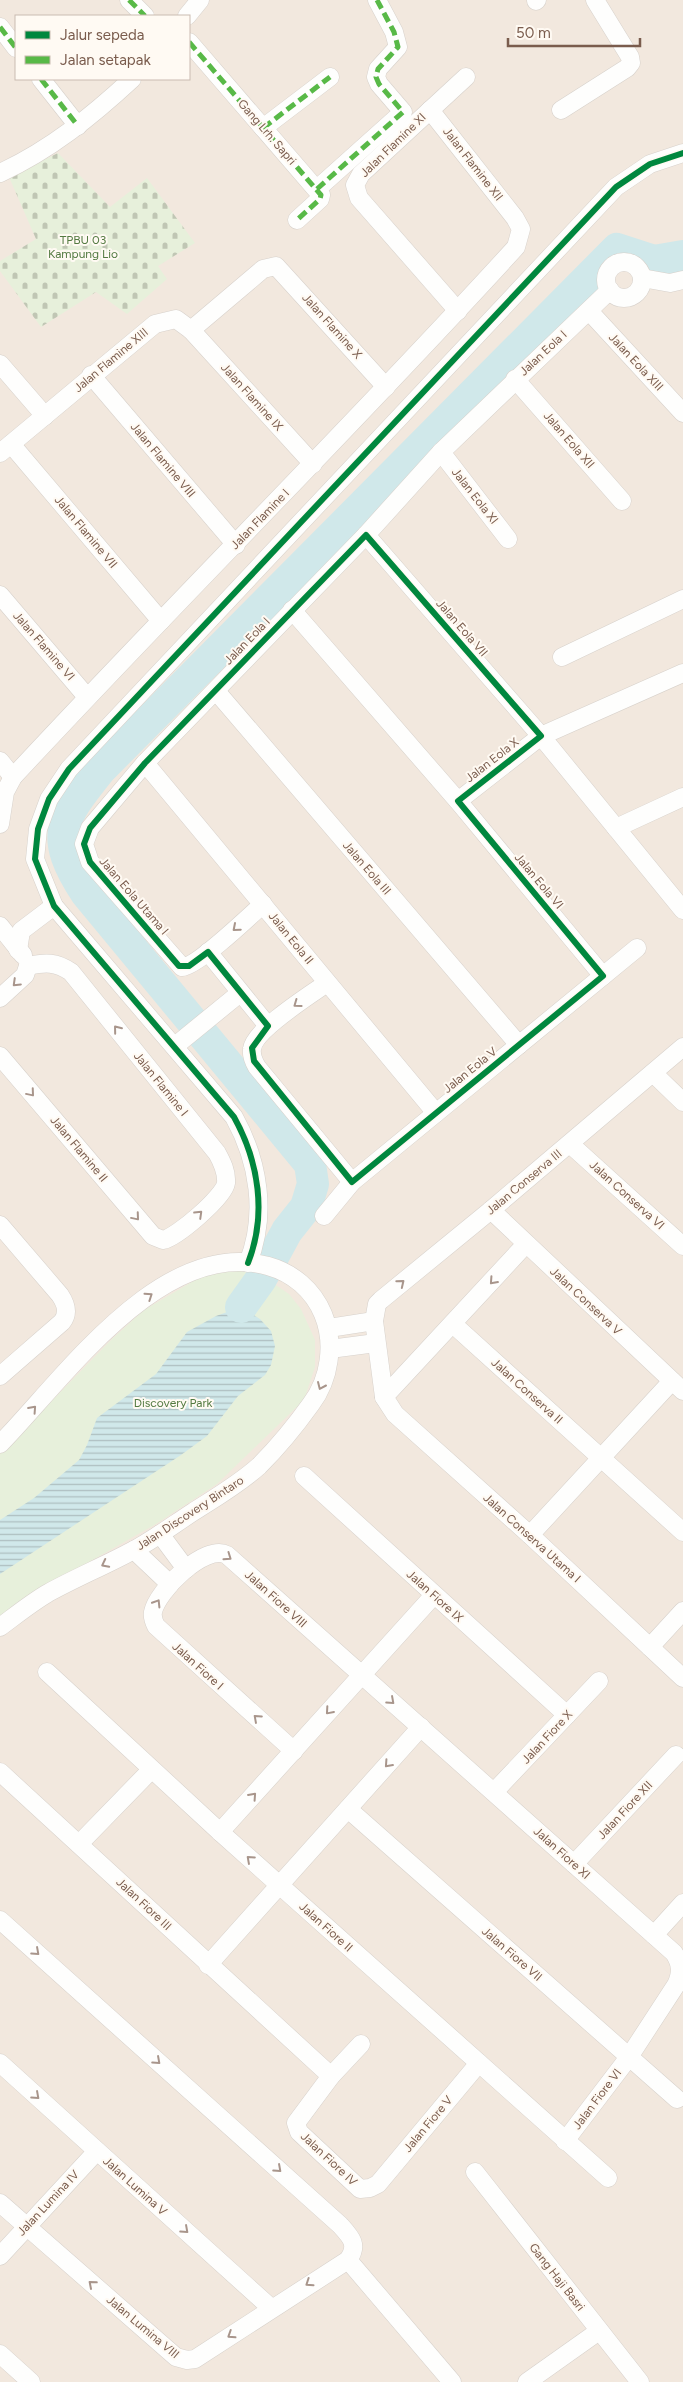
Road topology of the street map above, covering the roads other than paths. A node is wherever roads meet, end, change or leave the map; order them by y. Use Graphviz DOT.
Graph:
graph roads {
  1 [pos="129,0"];
  2 [pos="200,0"];
  3 [pos="377,0"];
  4 [pos="595,0"];
  5 [pos="144,15"];
  6 [pos="188,15"];
  7 [pos="0,27"];
  8 [pos="190,43"];
  9 [pos="15,47"];
  10 [pos="330,77"];
  11 [pos="466,77"];
  12 [pos="42,80"];
  13 [pos="131,80"];
  14 [pos="430,110"];
  15 [pos="561,110"];
  16 [pos="78,126"];
  17 [pos="264,128"];
  18 [pos="683,153"];
  19 [pos="0,173"];
  20 [pos="317,189"];
  21 [pos="515,218"];
  22 [pos="297,220"];
  23 [pos="642,278"];
  24 [pos="683,280"];
  25 [pos="610,290"];
  26 [pos="458,311"];
  27 [pos="589,312"];
  28 [pos="191,330"];
  29 [pos="0,364"];
  30 [pos="91,376"];
  31 [pos="515,379"];
  32 [pos="386,386"];
  33 [pos="683,413"];
  34 [pos="45,416"];
  35 [pos="5,448"];
  36 [pos="441,452"];
  37 [pos="313,464"];
  38 [pos="622,501"];
  39 [pos="366,535"];
  40 [pos="508,540"];
  41 [pos="236,545"];
  42 [pos="0,595"];
  43 [pos="683,599"];
  44 [pos="292,610"];
  45 [pos="161,621"];
  46 [pos="562,657"];
  47 [pos="683,672"];
  48 [pos="216,691"];
  49 [pos="87,697"];
  50 [pos="541,736"];
  51 [pos="0,761"];
  52 [pos="145,763"];
  53 [pos="6,788"];
  54 [pos="683,797"];
  55 [pos="458,802"];
  56 [pos="0,824"];
  57 [pos="616,828"];
  58 [pos="263,904"];
  59 [pos="54,906"];
  60 [pos="683,910"];
  61 [pos="0,927"];
  62 [pos="21,931"];
  63 [pos="637,948"];
  64 [pos="18,950"];
  65 [pos="208,952"];
  66 [pos="28,966"];
  67 [pos="603,976"];
  68 [pos="327,983"];
  69 [pos="240,993"];
  70 [pos="0,998"];
  71 [pos="268,1026"];
  72 [pos="180,1042"];
  73 [pos="519,1045"];
  74 [pos="683,1047"];
  75 [pos="0,1056"];
  76 [pos="653,1073"];
  77 [pos="683,1102"];
  78 [pos="436,1113"];
  79 [pos="570,1144"];
  80 [pos="352,1182"];
  81 [pos="491,1210"];
  82 [pos="324,1216"];
  83 [pos="0,1225"];
  84 [pos="160,1240"];
  85 [pos="526,1245"];
  86 [pos="683,1246"];
  87 [pos="254,1263"];
  88 [pos="374,1321"];
  89 [pos="454,1325"];
  90 [pos="329,1328"];
  91 [pos="376,1343"];
  92 [pos="330,1349"];
  93 [pos="0,1376"];
  94 [pos="677,1386"];
  95 [pos="384,1397"];
  96 [pos="0,1444"];
  97 [pos="601,1458"];
  98 [pos="304,1476"];
  99 [pos="683,1532"];
  100 [pos="160,1534"];
  101 [pos="530,1535"];
  102 [pos="134,1550"];
  103 [pos="186,1569"];
  104 [pos="170,1584"];
  105 [pos="434,1595"];
  106 [pos="683,1611"];
  107 [pos="0,1627"];
  108 [pos="650,1647"];
  109 [pos="48,1672"];
  110 [pos="361,1674"];
  111 [pos="683,1678"];
  112 [pos="599,1681"];
  113 [pos="567,1715"];
  114 [pos="421,1727"];
  115 [pos="294,1751"];
  116 [pos="676,1755"];
  117 [pos="151,1770"];
  118 [pos="0,1772"];
  119 [pos="494,1792"];
  120 [pos="348,1809"];
  121 [pos="220,1832"];
  122 [pos="79,1844"];
  123 [pos="574,1864"];
  124 [pos="279,1886"];
  125 [pos="683,1903"];
  126 [pos="0,1920"];
  127 [pos="654,1935"];
  128 [pos="208,1964"];
  129 [pos="361,2044"];
  130 [pos="629,2057"];
  131 [pos="0,2063"];
  132 [pos="479,2063"];
  133 [pos="331,2076"];
  134 [pos="677,2099"];
  135 [pos="565,2141"];
  136 [pos="97,2151"];
  137 [pos="475,2172"];
  138 [pos="608,2178"];
  139 [pos="378,2184"];
  140 [pos="0,2203"];
  141 [pos="26,2226"];
  142 [pos="0,2256"];
  143 [pos="348,2260"];
  144 [pos="271,2308"];
  145 [pos="599,2331"];
  146 [pos="0,2354"];
  147 [pos="31,2382"];
  148 [pos="452,2382"];
  149 [pos="527,2382"];
  150 [pos="640,2382"];
  1 -- 5 [label="street"];
  2 -- 6 [label="street"];
  3 -- 20 [label="street"];
  4 -- 15 [label="street"];
  7 -- 9 [label="street"];
  8 -- 17 [label="street, Gang Lrh. Sapri"];
  10 -- 17 [label="street"];
  11 -- 14 [label="street, Jalan Flamine XI"];
  12 -- 16 [label="street"];
  13 -- 16 [label="street"];
  14 -- 21 [label="street, Jalan Flamine XII"];
  14 -- 26 [label="street, Jalan Flamine XI"];
  16 -- 19 [label="street"];
  17 -- 20 [label="street, Gang Lrh. Sapri"];
  18 -- 59 [label="street"];
  20 -- 22 [label="street"];
  21 -- 26 [label="street, Jalan Flamine I"];
  23 -- 24 [label="street"];
  23 -- 25 [label="street"];
  23 -- 25 [label="street"];
  25 -- 27 [label="street, Jalan Eola I"];
  26 -- 32 [label="street, Jalan Flamine I"];
  27 -- 31 [label="street, Jalan Eola I"];
  27 -- 33 [label="street, Jalan Eola XIII"];
  28 -- 30 [label="street, Jalan Flamine XIII"];
  28 -- 32 [label="street, Jalan Flamine X"];
  28 -- 37 [label="street, Jalan Flamine IX"];
  29 -- 34 [label="street"];
  30 -- 34 [label="street, Jalan Flamine XIII"];
  30 -- 41 [label="street, Jalan Flamine VIII"];
  31 -- 36 [label="street, Jalan Eola I"];
  31 -- 38 [label="street, Jalan Eola XII"];
  32 -- 37 [label="street, Jalan Flamine I"];
  34 -- 35 [label="street, Jalan Flamine XIII"];
  35 -- 45 [label="street, Jalan Flamine VII"];
  36 -- 39 [label="street, Jalan Eola I"];
  36 -- 40 [label="street, Jalan Eola XI"];
  37 -- 41 [label="street, Jalan Flamine I"];
  39 -- 44 [label="street, Jalan Eola I"];
  39 -- 50 [label="street, Jalan Eola VII"];
  41 -- 45 [label="street, Jalan Flamine I"];
  42 -- 49 [label="street, Jalan Flamine VI"];
  43 -- 46 [label="street"];
  44 -- 48 [label="street, Jalan Eola I"];
  44 -- 55 [label="street, Jalan Eola VI"];
  45 -- 49 [label="street, Jalan Flamine I"];
  47 -- 50 [label="street, Jalan Eola X"];
  48 -- 52 [label="street, Jalan Eola I"];
  48 -- 73 [label="street, Jalan Eola III"];
  49 -- 53 [label="street, Jalan Flamine I"];
  50 -- 55 [label="street, Jalan Eola X"];
  50 -- 57 [label="street, Jalan Eola VII"];
  51 -- 53 [label="street"];
  52 -- 58 [label="street, Jalan Eola II"];
  52 -- 65 [label="street, Jalan Eola Utama I"];
  53 -- 56 [label="street"];
  54 -- 57 [label="street"];
  55 -- 67 [label="street, Jalan Eola VI"];
  57 -- 60 [label="street, Jalan Eola VII"];
  58 -- 65 [label="street, one-way"];
  58 -- 68 [label="street, Jalan Eola II"];
  59 -- 62 [label="street"];
  59 -- 72 [label="street"];
  61 -- 62 [label="street"];
  61 -- 64 [label="street"];
  62 -- 64 [label="street"];
  63 -- 67 [label="street, Jalan Eola V"];
  64 -- 66 [label="street"];
  65 -- 69 [label="street"];
  66 -- 70 [label="street, one-way"];
  84 -- 66 [label="street, Jalan Flamine I, one-way"];
  67 -- 73 [label="street, Jalan Eola V"];
  68 -- 71 [label="street, one-way"];
  68 -- 78 [label="street, Jalan Eola II"];
  69 -- 71 [label="street"];
  69 -- 72 [label="street"];
  71 -- 80 [label="street"];
  72 -- 87 [label="street"];
  73 -- 78 [label="street, Jalan Eola V"];
  74 -- 76 [label="street, Jalan Conserva III"];
  75 -- 84 [label="street, Jalan Flamine II, one-way"];
  76 -- 77 [label="street"];
  76 -- 79 [label="street, Jalan Conserva III"];
  78 -- 80 [label="street, Jalan Eola V"];
  79 -- 81 [label="street, Jalan Conserva III"];
  79 -- 86 [label="street, Jalan Conserva VI"];
  80 -- 82 [label="street, Jalan Eola V"];
  81 -- 85 [label="street, Jalan Conserva V"];
  88 -- 81 [label="street, Jalan Conserva III, one-way"];
  83 -- 93 [label="street"];
  85 -- 89 [label="street, one-way"];
  85 -- 94 [label="street, Jalan Conserva V"];
  87 -- 90 [label="street, Jalan Discovery Bintaro"];
  96 -- 87 [label="street, Jalan Discovery Bintaro, one-way"];
  88 -- 90 [label="street"];
  88 -- 91 [label="street, Jalan Conserva Utama I"];
  89 -- 95 [label="street"];
  89 -- 97 [label="street, Jalan Conserva II"];
  90 -- 92 [label="street, Jalan Discovery Bintaro"];
  91 -- 92 [label="street"];
  91 -- 95 [label="street, Jalan Conserva Utama I"];
  92 -- 100 [label="street, Jalan Discovery Bintaro, one-way"];
  94 -- 97 [label="street"];
  95 -- 101 [label="street, Jalan Conserva Utama I"];
  97 -- 99 [label="street, Jalan Conserva II"];
  97 -- 101 [label="street"];
  98 -- 105 [label="street, Jalan Fiore IX"];
  100 -- 102 [label="street, Jalan Discovery Bintaro"];
  100 -- 103 [label="street"];
  101 -- 108 [label="street, Jalan Conserva Utama I"];
  102 -- 104 [label="street"];
  102 -- 107 [label="street, Jalan Discovery Bintaro, one-way"];
  103 -- 104 [label="street, Jalan Fiore I"];
  103 -- 110 [label="street, Jalan Fiore VIII, one-way"];
  115 -- 104 [label="street, Jalan Fiore I, one-way"];
  105 -- 110 [label="street"];
  105 -- 113 [label="street, Jalan Fiore IX"];
  106 -- 108 [label="street"];
  108 -- 111 [label="street, Jalan Conserva Utama I"];
  109 -- 117 [label="street, Jalan Fiore II"];
  110 -- 114 [label="street, Jalan Fiore XI, one-way"];
  110 -- 115 [label="street, one-way"];
  112 -- 113 [label="street, Jalan Fiore X"];
  113 -- 119 [label="street, Jalan Fiore X"];
  114 -- 119 [label="street, Jalan Fiore XI"];
  114 -- 120 [label="street, one-way"];
  121 -- 115 [label="street, one-way"];
  116 -- 123 [label="street, Jalan Fiore XII"];
  117 -- 121 [label="street, Jalan Fiore II"];
  117 -- 122 [label="street"];
  118 -- 122 [label="street, Jalan Fiore III"];
  119 -- 123 [label="street, Jalan Fiore XI"];
  120 -- 124 [label="street"];
  120 -- 130 [label="street, Jalan Fiore VII"];
  124 -- 121 [label="street, Jalan Fiore II, one-way"];
  122 -- 128 [label="street, Jalan Fiore III"];
  123 -- 127 [label="street, Jalan Fiore XI"];
  124 -- 128 [label="street"];
  124 -- 132 [label="street, Jalan Fiore II"];
  125 -- 127 [label="street"];
  126 -- 143 [label="street, one-way"];
  127 -- 130 [label="street, Jalan Fiore XI"];
  128 -- 133 [label="street, Jalan Fiore III"];
  129 -- 133 [label="street, Jalan Fiore IV"];
  130 -- 134 [label="street, Jalan Fiore VII"];
  130 -- 135 [label="street, Jalan Fiore VI"];
  131 -- 136 [label="street, Jalan Lumina V, one-way"];
  132 -- 135 [label="street, Jalan Fiore II"];
  132 -- 139 [label="street, Jalan Fiore V"];
  133 -- 139 [label="street, Jalan Fiore IV"];
  135 -- 138 [label="street, Jalan Fiore II"];
  136 -- 141 [label="street, Jalan Lumina IV"];
  136 -- 144 [label="street, Jalan Lumina V, one-way"];
  137 -- 145 [label="street, Gang Haji Basri"];
  140 -- 141 [label="street, Jalan Lumina VIII"];
  141 -- 142 [label="street, Jalan Lumina IV"];
  144 -- 141 [label="street, Jalan Lumina VIII, one-way"];
  143 -- 144 [label="street, Jalan Lumina VIII, one-way"];
  143 -- 148 [label="street"];
  145 -- 149 [label="street"];
  145 -- 150 [label="street, Gang Haji Basri"];
  146 -- 147 [label="street"];
}
